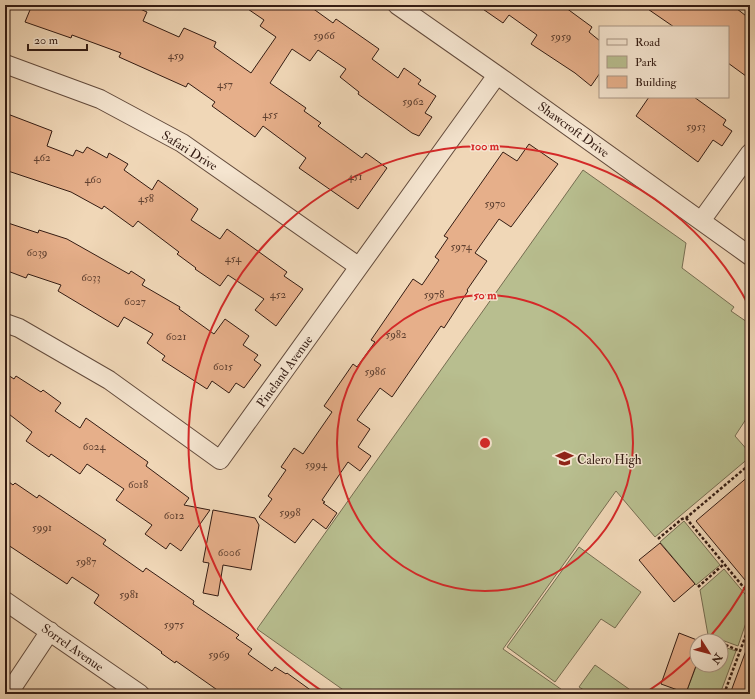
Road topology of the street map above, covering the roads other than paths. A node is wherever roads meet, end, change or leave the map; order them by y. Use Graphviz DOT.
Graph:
graph roads {
  1 [pos="396,5"];
  2 [pos="5,64"];
  3 [pos="497,75"];
  4 [pos="750,153"];
  5 [pos="701,221"];
  6 [pos="750,256"];
  7 [pos="358,266"];
  8 [pos="5,323"];
  9 [pos="5,600"];
  10 [pos="50,631"];
  11 [pos="8,694"];
  12 [pos="140,694"];
  1 -- 3 [label="street, Shawcroft Drive"];
  2 -- 7 [label="street, Safari Drive"];
  3 -- 5 [label="street, Shawcroft Drive"];
  3 -- 7 [label="street, Pineland Avenue"];
  4 -- 5 [label="street"];
  5 -- 6 [label="street, Shawcroft Drive"];
  7 -- 8 [label="street, Pineland Avenue"];
  9 -- 10 [label="street, Sorrel Avenue"];
  10 -- 11 [label="street"];
  10 -- 12 [label="street, Sorrel Avenue"];
}
